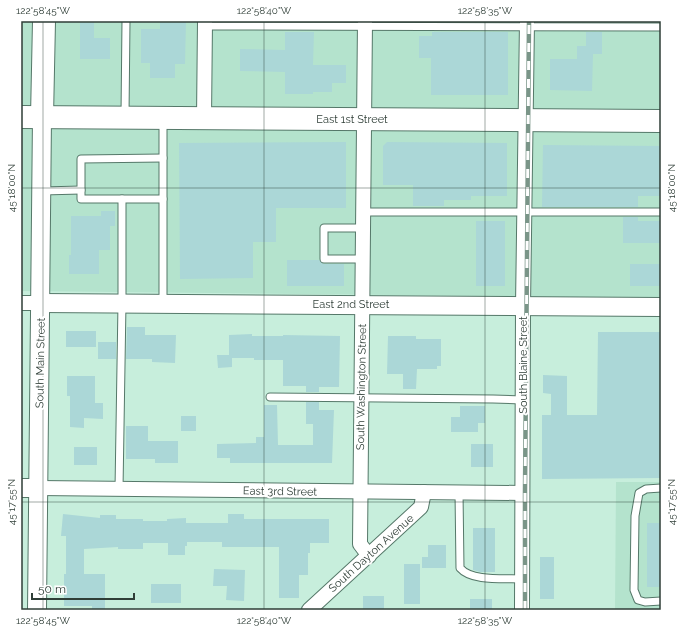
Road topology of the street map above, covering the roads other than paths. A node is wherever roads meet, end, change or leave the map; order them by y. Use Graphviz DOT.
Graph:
graph roads {
  1 [pos="44,21"];
  2 [pos="126,21"];
  3 [pos="205,24"];
  4 [pos="365,24"];
  5 [pos="526,24"];
  6 [pos="661,27"];
  7 [pos="32,117"];
  8 [pos="125,117"];
  9 [pos="163,118"];
  10 [pos="204,118"];
  11 [pos="364,119"];
  12 [pos="526,120"];
  13 [pos="661,121"];
  14 [pos="163,158"];
  15 [pos="81,190"];
  16 [pos="42,191"];
  17 [pos="163,198"];
  18 [pos="122,199"];
  19 [pos="363,212"];
  20 [pos="524,212"];
  21 [pos="661,212"];
  22 [pos="363,228"];
  23 [pos="362,259"];
  24 [pos="21,303"];
  25 [pos="40,303"];
  26 [pos="122,303"];
  27 [pos="163,303"];
  28 [pos="362,304"];
  29 [pos="523,306"];
  30 [pos="661,306"];
  31 [pos="270,397"];
  32 [pos="361,398"];
  33 [pos="522,400"];
  34 [pos="30,488"];
  35 [pos="661,488"];
  36 [pos="119,489"];
  37 [pos="360,491"];
  38 [pos="424,492"];
  39 [pos="459,492"];
  40 [pos="522,493"];
  41 [pos="368,556"];
  42 [pos="522,578"];
  43 [pos="661,601"];
  44 [pos="37,610"];
  45 [pos="308,610"];
  46 [pos="522,610"];
  1 -- 7 [label="main road"];
  2 -- 8 [label="lane"];
  3 -- 4 [label="lane"];
  3 -- 10 [label="street"];
  4 -- 5 [label="lane"];
  4 -- 11 [label="street, South Washington Street"];
  5 -- 6 [label="lane"];
  5 -- 12 [label="street, South Blaine Street"];
  7 -- 8 [label="main road, East 1st Street"];
  7 -- 16 [label="street, South Main Street"];
  8 -- 9 [label="main road, East 1st Street"];
  9 -- 10 [label="main road, East 1st Street"];
  9 -- 14 [label="lane"];
  10 -- 11 [label="main road, East 1st Street"];
  11 -- 12 [label="main road, East 1st Street"];
  11 -- 19 [label="street, South Washington Street"];
  12 -- 13 [label="main road, East 1st Street"];
  12 -- 20 [label="street, South Blaine Street"];
  14 -- 15 [label="lane"];
  14 -- 17 [label="lane"];
  15 -- 16 [label="lane"];
  15 -- 18 [label="lane"];
  16 -- 25 [label="street, South Main Street"];
  17 -- 18 [label="lane"];
  17 -- 27 [label="lane"];
  18 -- 26 [label="lane"];
  19 -- 20 [label="lane"];
  19 -- 22 [label="street, South Washington Street"];
  20 -- 21 [label="lane"];
  20 -- 29 [label="street, South Blaine Street"];
  22 -- 23 [label="street, South Washington Street"];
  22 -- 23 [label="lane"];
  23 -- 28 [label="street, South Washington Street"];
  24 -- 25 [label="street"];
  25 -- 26 [label="street, East 2nd Street"];
  25 -- 34 [label="street, South Main Street"];
  26 -- 27 [label="street, East 2nd Street"];
  26 -- 36 [label="lane"];
  27 -- 28 [label="street, East 2nd Street"];
  28 -- 29 [label="street, East 2nd Street"];
  28 -- 32 [label="street, South Washington Street"];
  29 -- 30 [label="street, East 2nd Street"];
  29 -- 33 [label="street, South Blaine Street"];
  31 -- 32 [label="lane"];
  32 -- 33 [label="lane"];
  32 -- 37 [label="street, South Washington Street"];
  33 -- 40 [label="street, South Blaine Street"];
  34 -- 36 [label="street, East 3rd Street"];
  34 -- 44 [label="street, South Main Street"];
  35 -- 43 [label="lane"];
  36 -- 37 [label="street, East 3rd Street"];
  37 -- 38 [label="street, East 3rd Street"];
  37 -- 41 [label="street, South Washington Street"];
  38 -- 39 [label="street, East 3rd Street"];
  38 -- 41 [label="street, South Dayton Avenue"];
  39 -- 40 [label="street, East 3rd Street"];
  39 -- 42 [label="lane"];
  40 -- 42 [label="street, South Blaine Street"];
  41 -- 45 [label="street, South Dayton Avenue"];
  42 -- 46 [label="street, South Blaine Street"];
}
